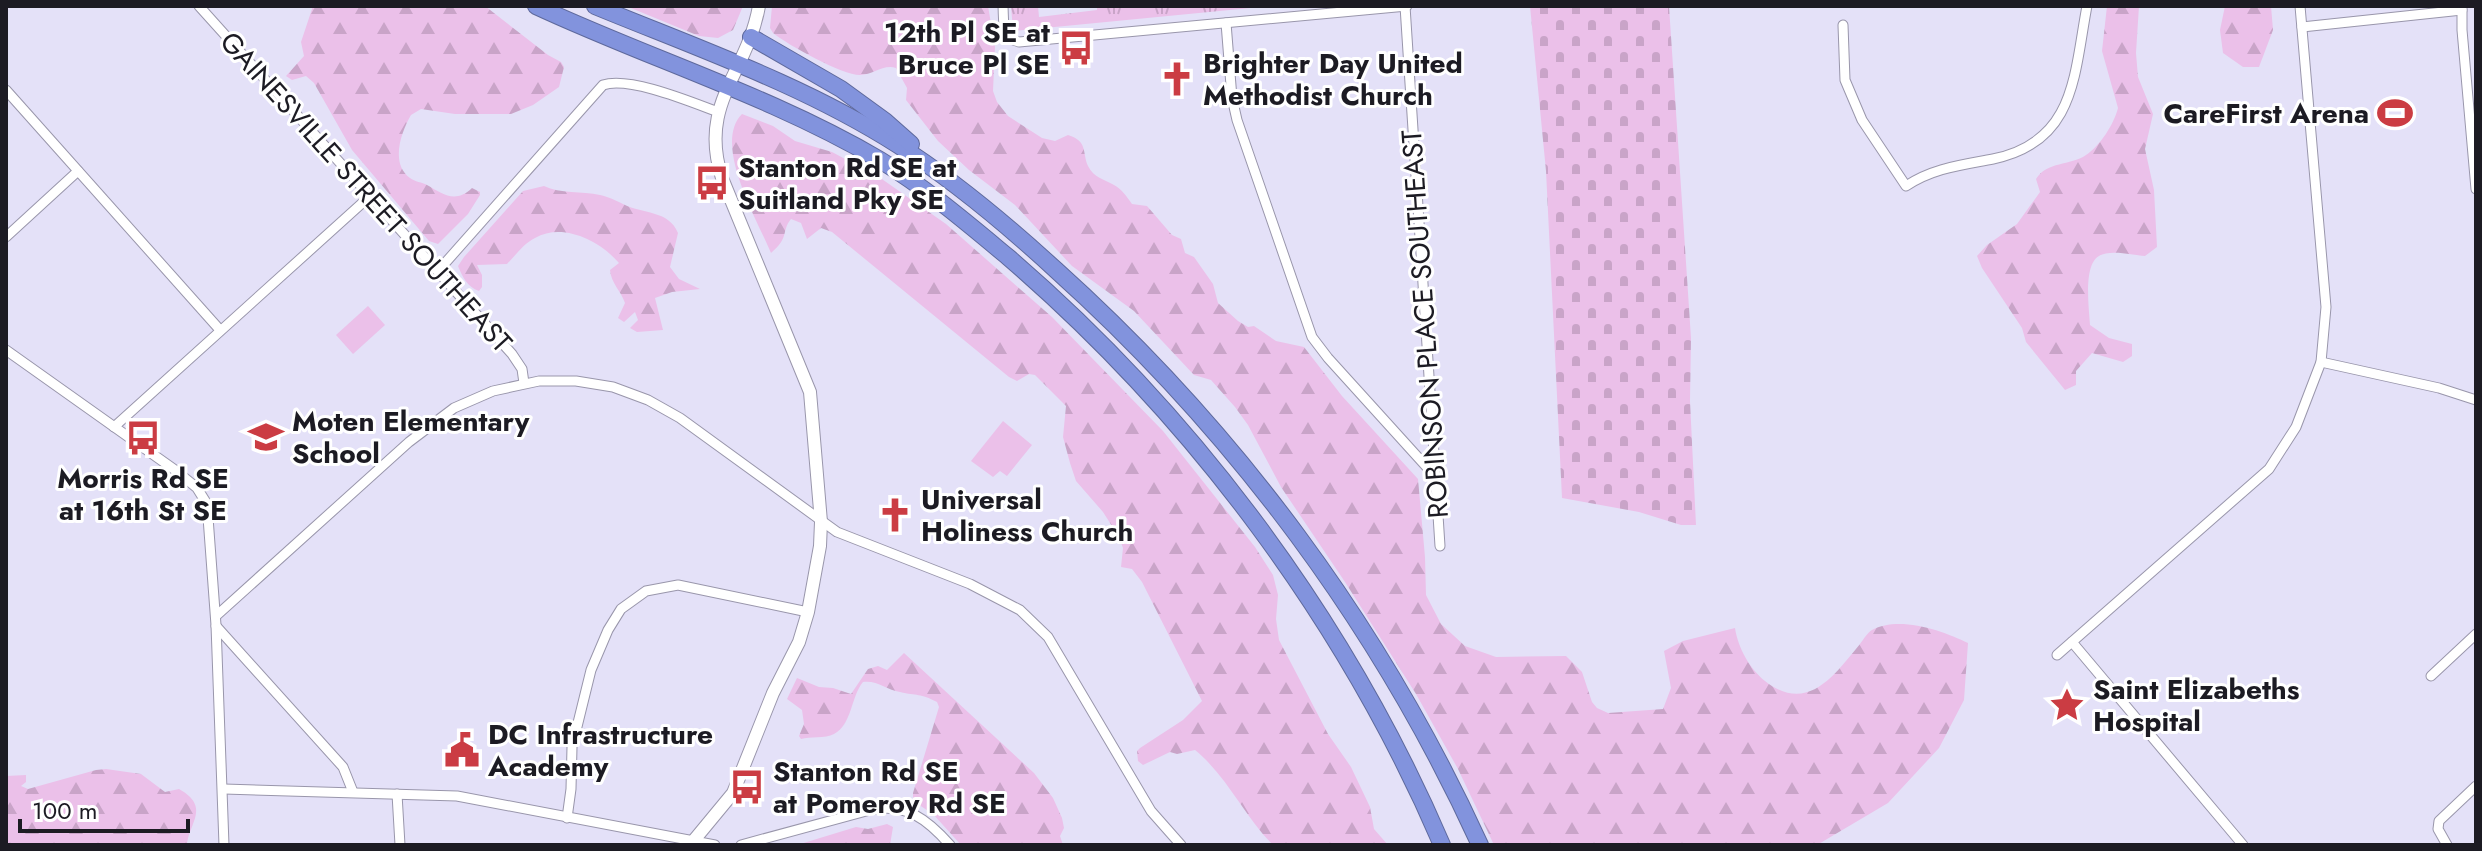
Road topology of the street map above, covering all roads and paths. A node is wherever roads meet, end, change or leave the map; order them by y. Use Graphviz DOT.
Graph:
graph roads {
  1 [pos="199,6"];
  2 [pos="536,6"];
  3 [pos="595,6"];
  4 [pos="759,6"];
  5 [pos="1003,6"];
  6 [pos="1406,6"];
  7 [pos="2087,6"];
  8 [pos="2300,6"];
  9 [pos="2462,8"];
  10 [pos="1226,23"];
  11 [pos="1843,25"];
  12 [pos="2302,27"];
  13 [pos="751,37"];
  14 [pos="739,65"];
  15 [pos="729,86"];
  16 [pos="6,90"];
  17 [pos="718,112"];
  18 [pos="78,171"];
  19 [pos="956,186"];
  20 [pos="2476,189"];
  21 [pos="370,196"];
  22 [pos="6,237"];
  23 [pos="438,271"];
  24 [pos="220,330"];
  25 [pos="6,350"];
  26 [pos="2321,362"];
  27 [pos="524,383"];
  28 [pos="2476,400"];
  29 [pos="114,427"];
  30 [pos="1434,475"];
  31 [pos="821,522"];
  32 [pos="1440,546"];
  33 [pos="808,612"];
  34 [pos="216,621"];
  35 [pos="2476,634"];
  36 [pos="2072,642"];
  37 [pos="2057,655"];
  38 [pos="2431,676"];
  39 [pos="2476,786"];
  40 [pos="224,789"];
  41 [pos="353,792"];
  42 [pos="397,794"];
  43 [pos="567,818"];
  44 [pos="692,844"];
  45 [pos="224,845"];
  46 [pos="400,845"];
  47 [pos="715,845"];
  48 [pos="741,845"];
  49 [pos="950,845"];
  50 [pos="1181,845"];
  51 [pos="1442,845"];
  52 [pos="1480,845"];
  53 [pos="2243,845"];
  54 [pos="2447,845"];
  1 -- 21 [label="street, GAINESVILLE STREET SOUTHEAST"];
  2 -- 15 [label="highway"];
  3 -- 14 [label="highway"];
  4 -- 13 [label="street"];
  5 -- 10 [label="street"];
  6 -- 10 [label="street"];
  6 -- 30 [label="street, ROBINSON PLACE SOUTHEAST"];
  7 -- 11 [label="street"];
  8 -- 12 [label="street"];
  9 -- 12 [label="street"];
  9 -- 20 [label="street"];
  10 -- 30 [label="street"];
  12 -- 26 [label="street"];
  13 -- 14 [label="street"];
  13 -- 19 [label="highway"];
  14 -- 15 [label="street"];
  14 -- 19 [label="highway"];
  15 -- 17 [label="street"];
  15 -- 51 [label="highway"];
  16 -- 18 [label="street"];
  17 -- 23 [label="street"];
  17 -- 31 [label="street"];
  18 -- 22 [label="street"];
  18 -- 24 [label="street"];
  19 -- 52 [label="highway"];
  21 -- 23 [label="street, GAINESVILLE STREET SOUTHEAST"];
  21 -- 24 [label="street"];
  23 -- 27 [label="street, GAINESVILLE STREET SOUTHEAST"];
  24 -- 29 [label="street"];
  25 -- 29 [label="street"];
  26 -- 28 [label="street"];
  26 -- 36 [label="street"];
  27 -- 31 [label="street"];
  27 -- 34 [label="street"];
  29 -- 34 [label="street"];
  30 -- 32 [label="street, ROBINSON PLACE SOUTHEAST"];
  31 -- 33 [label="street"];
  31 -- 50 [label="street"];
  33 -- 43 [label="street"];
  33 -- 44 [label="street"];
  34 -- 40 [label="street"];
  34 -- 41 [label="street"];
  35 -- 38 [label="street"];
  36 -- 37 [label="street"];
  36 -- 53 [label="street"];
  39 -- 54 [label="street"];
  40 -- 41 [label="street"];
  40 -- 45 [label="street"];
  41 -- 42 [label="street"];
  42 -- 43 [label="street"];
  42 -- 46 [label="street"];
  43 -- 44 [label="street"];
  44 -- 47 [label="street"];
  48 -- 49 [label="street"];
}
